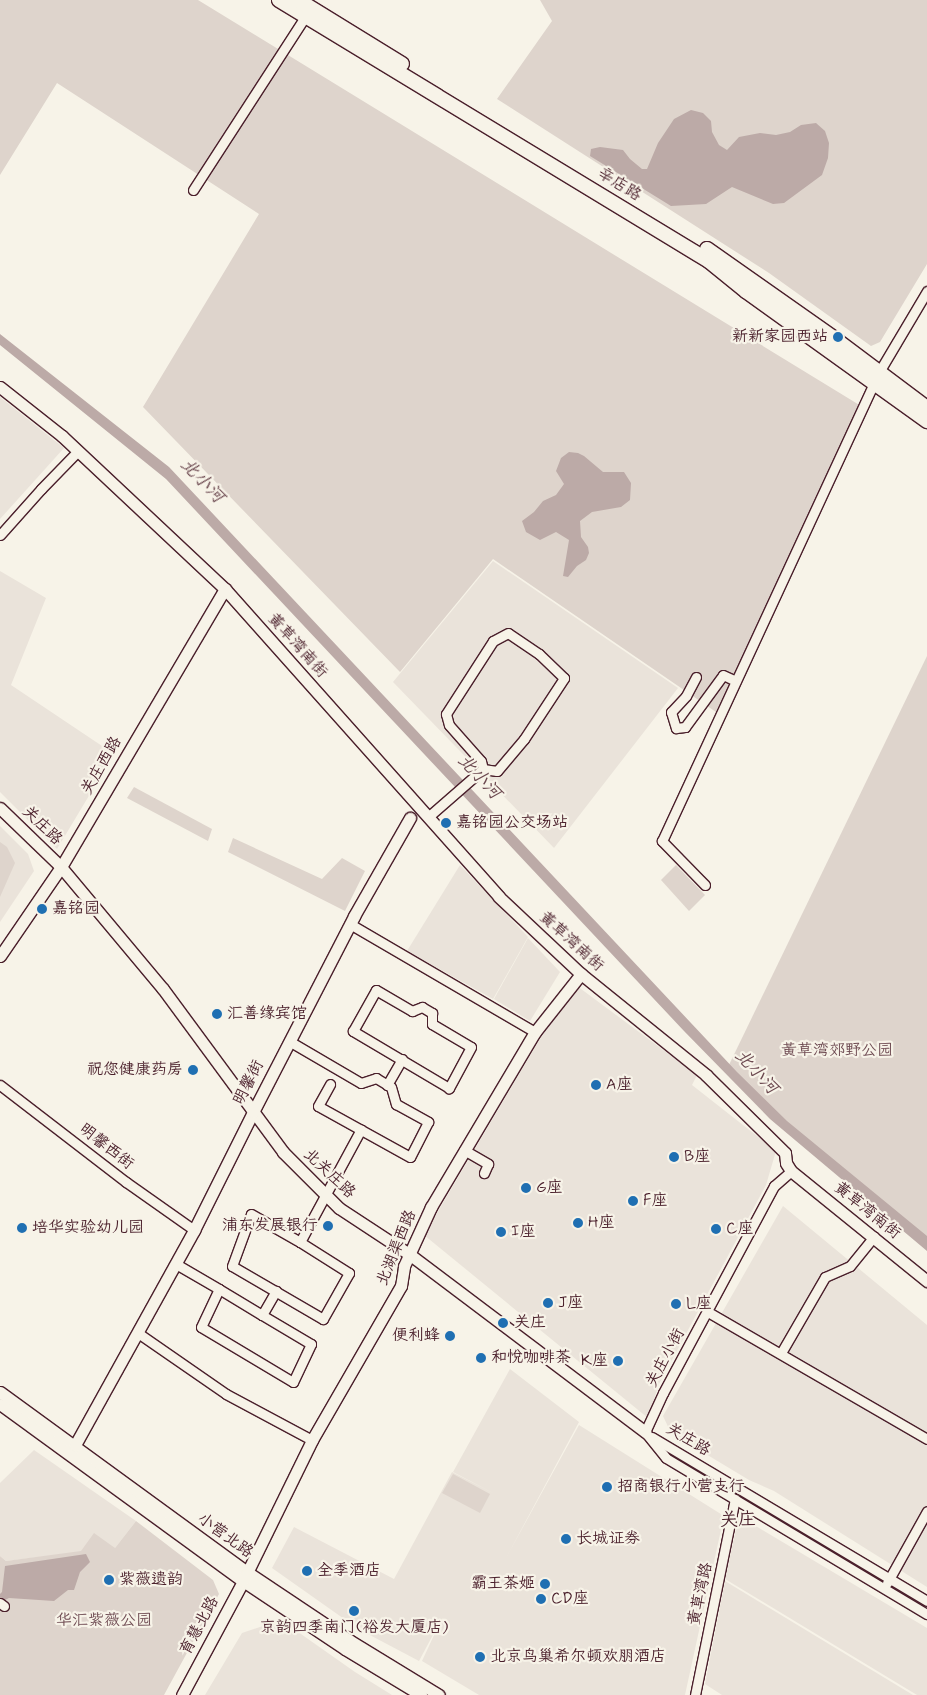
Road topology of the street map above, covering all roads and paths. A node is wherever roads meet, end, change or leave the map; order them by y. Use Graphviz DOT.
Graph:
graph roads {
  1 [pos="278,0"];
  2 [pos="298,0"];
  3 [pos="308,12"];
  4 [pos="193,190"];
  5 [pos="927,291"];
  6 [pos="877,378"];
  7 [pos="0,386"];
  8 [pos="927,408"];
  9 [pos="927,421"];
  10 [pos="78,451"];
  11 [pos="0,535"];
  12 [pos="225,589"];
  13 [pos="696,677"];
  14 [pos="736,681"];
  15 [pos="483,769"];
  16 [pos="0,808"];
  17 [pos="428,817"];
  18 [pos="410,818"];
  19 [pos="61,868"];
  20 [pos="704,885"];
  21 [pos="350,924"];
  22 [pos="0,956"];
  23 [pos="581,974"];
  24 [pos="535,1032"];
  25 [pos="289,1041"];
  26 [pos="402,1059"];
  27 [pos="330,1084"];
  28 [pos="0,1085"];
  29 [pos="387,1085"];
  30 [pos="253,1112"];
  31 [pos="361,1129"];
  32 [pos="464,1150"];
  33 [pos="791,1171"];
  34 [pos="484,1173"];
  35 [pos="325,1194"];
  36 [pos="194,1230"];
  37 [pos="874,1236"];
  38 [pos="300,1242"];
  39 [pos="410,1254"];
  40 [pos="176,1264"];
  41 [pos="927,1281"];
  42 [pos="219,1289"];
  43 [pos="276,1291"];
  44 [pos="708,1312"];
  45 [pos="262,1315"];
  46 [pos="138,1334"];
  47 [pos="781,1353"];
  48 [pos="0,1392"];
  49 [pos="0,1404"];
  50 [pos="645,1432"];
  51 [pos="927,1439"];
  52 [pos="312,1440"];
  53 [pos="74,1445"];
  54 [pos="734,1499"];
  55 [pos="927,1511"];
  56 [pos="245,1577"];
  57 [pos="889,1579"];
  58 [pos="884,1588"];
  59 [pos="927,1602"];
  60 [pos="927,1614"];
  61 [pos="182,1695"];
  62 [pos="422,1695"];
  63 [pos="439,1695"];
  64 [pos="695,1695"];
  1 -- 3 [label="main road, 辛店路"];
  2 -- 3 [label="main road, 辛店路"];
  3 -- 4 [label="street"];
  3 -- 6 [label="main road, 辛店路"];
  5 -- 6 [label="street"];
  6 -- 8 [label="main road, 辛店路"];
  6 -- 9 [label="main road, 辛店路"];
  6 -- 14 [label="street"];
  7 -- 10 [label="street, 黄草湾南街"];
  10 -- 11 [label="street"];
  10 -- 12 [label="street, 黄草湾南街"];
  12 -- 17 [label="street, 黄草湾南街"];
  12 -- 19 [label="street, 关庄西路"];
  13 -- 14 [label="street"];
  14 -- 20 [label="street"];
  15 -- 15 [label="street"];
  15 -- 17 [label="street"];
  16 -- 19 [label="street, 关庄路"];
  17 -- 23 [label="street, 黄草湾南街"];
  18 -- 21 [label="street, 明馨街"];
  19 -- 22 [label="street, 关庄西路"];
  19 -- 30 [label="street, 北关庄路"];
  21 -- 24 [label="street"];
  21 -- 25 [label="street, 明馨街"];
  23 -- 24 [label="street, 北湖渠西路"];
  23 -- 33 [label="street, 黄草湾南街"];
  24 -- 32 [label="street, 北湖渠西路"];
  25 -- 29 [label="street"];
  25 -- 30 [label="street, 明馨街"];
  26 -- 26 [label="street"];
  26 -- 29 [label="street"];
  27 -- 31 [label="street"];
  28 -- 36 [label="street, 明馨西街"];
  29 -- 31 [label="street"];
  30 -- 35 [label="street, 北关庄路"];
  30 -- 36 [label="street, 明馨街"];
  31 -- 35 [label="street"];
  32 -- 34 [label="street"];
  32 -- 39 [label="street, 北湖渠西路"];
  33 -- 37 [label="street, 黄草湾南街"];
  33 -- 44 [label="street, 关庄小街"];
  35 -- 38 [label="street"];
  35 -- 39 [label="street, 北关庄路"];
  36 -- 40 [label="street, 明馨街"];
  37 -- 41 [label="street, 黄草湾南街"];
  37 -- 47 [label="street"];
  38 -- 43 [label="street"];
  38 -- 43 [label="street"];
  39 -- 50 [label="street, 北关庄路"];
  39 -- 52 [label="street, 北湖渠西路"];
  40 -- 42 [label="street"];
  40 -- 46 [label="street, 明馨街"];
  42 -- 45 [label="street"];
  42 -- 45 [label="street"];
  43 -- 45 [label="street"];
  44 -- 47 [label="street"];
  44 -- 50 [label="street, 关庄小街"];
  46 -- 52 [label="street"];
  46 -- 53 [label="street, 明馨街"];
  47 -- 51 [label="street"];
  48 -- 53 [label="street, 小营北路"];
  49 -- 56 [label="street, 小营北路"];
  50 -- 54 [label="street, 关庄路"];
  50 -- 57 [label="street, 关庄路"];
  52 -- 56 [label="street, 北湖渠西路"];
  53 -- 56 [label="street, 小营北路"];
  54 -- 58 [label="street, 关庄路"];
  54 -- 64 [label="street, 黄草湾路"];
  55 -- 57 [label="street"];
  56 -- 61 [label="street, 育慧北路"];
  56 -- 62 [label="street, 小营北路"];
  56 -- 63 [label="street, 小营北路"];
  57 -- 58 [label="street"];
  57 -- 59 [label="street, 关庄路"];
  58 -- 60 [label="street, 关庄路"];
}
